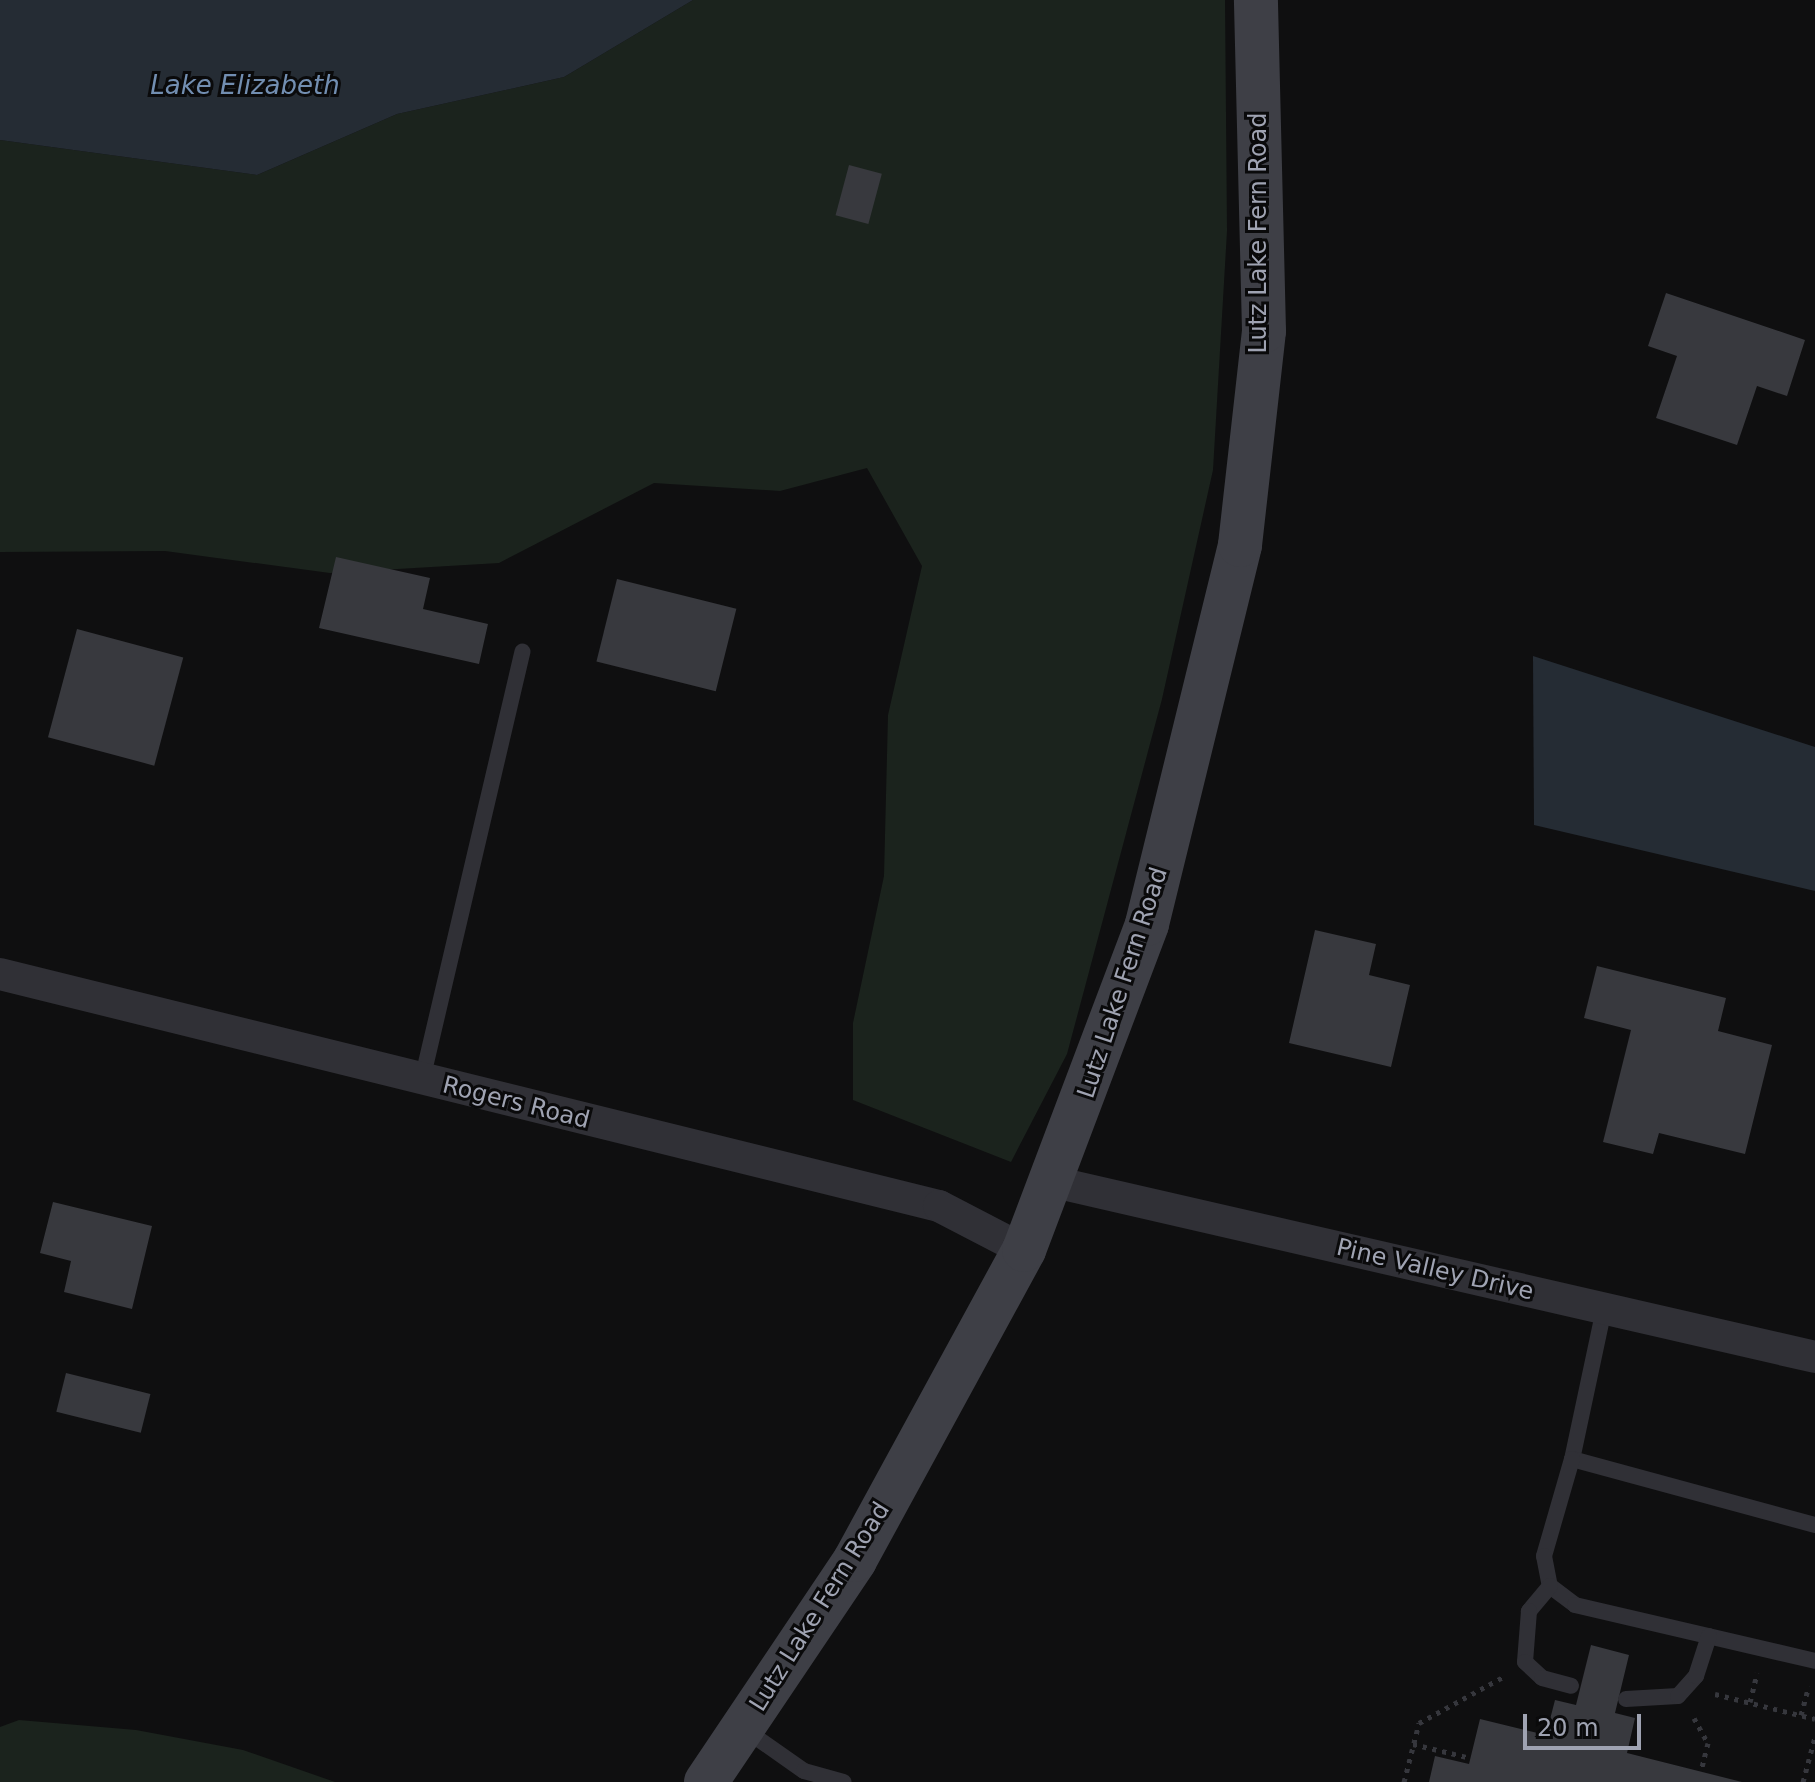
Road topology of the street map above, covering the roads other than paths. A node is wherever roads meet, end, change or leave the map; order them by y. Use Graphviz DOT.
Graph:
graph roads {
  1 [pos="1256,0"];
  2 [pos="522,652"];
  3 [pos="0,974"];
  4 [pos="422,1080"];
  5 [pos="1054,1182"];
  6 [pos="1024,1250"];
  7 [pos="1604,1309"];
  8 [pos="1815,1357"];
  9 [pos="1572,1459"];
  10 [pos="1815,1525"];
  11 [pos="1550,1586"];
  12 [pos="1709,1636"];
  13 [pos="1815,1661"];
  14 [pos="1571,1686"];
  15 [pos="1626,1699"];
  16 [pos="742,1728"];
  17 [pos="706,1782"];
  18 [pos="844,1782"];
  1 -- 5 [label="main road, Lutz Lake Fern Road"];
  2 -- 4 [label="lane"];
  3 -- 4 [label="street, Rogers Road"];
  4 -- 6 [label="street, Rogers Road"];
  5 -- 6 [label="main road, Lutz Lake Fern Road"];
  5 -- 7 [label="street, Pine Valley Drive"];
  6 -- 16 [label="main road, Lutz Lake Fern Road"];
  7 -- 8 [label="street, Pine Valley Drive"];
  7 -- 9 [label="lane"];
  9 -- 10 [label="lane"];
  9 -- 11 [label="lane"];
  11 -- 12 [label="lane"];
  11 -- 14 [label="lane"];
  12 -- 13 [label="lane"];
  12 -- 15 [label="lane"];
  16 -- 17 [label="main road, Lutz Lake Fern Road"];
  16 -- 18 [label="lane"];
}
